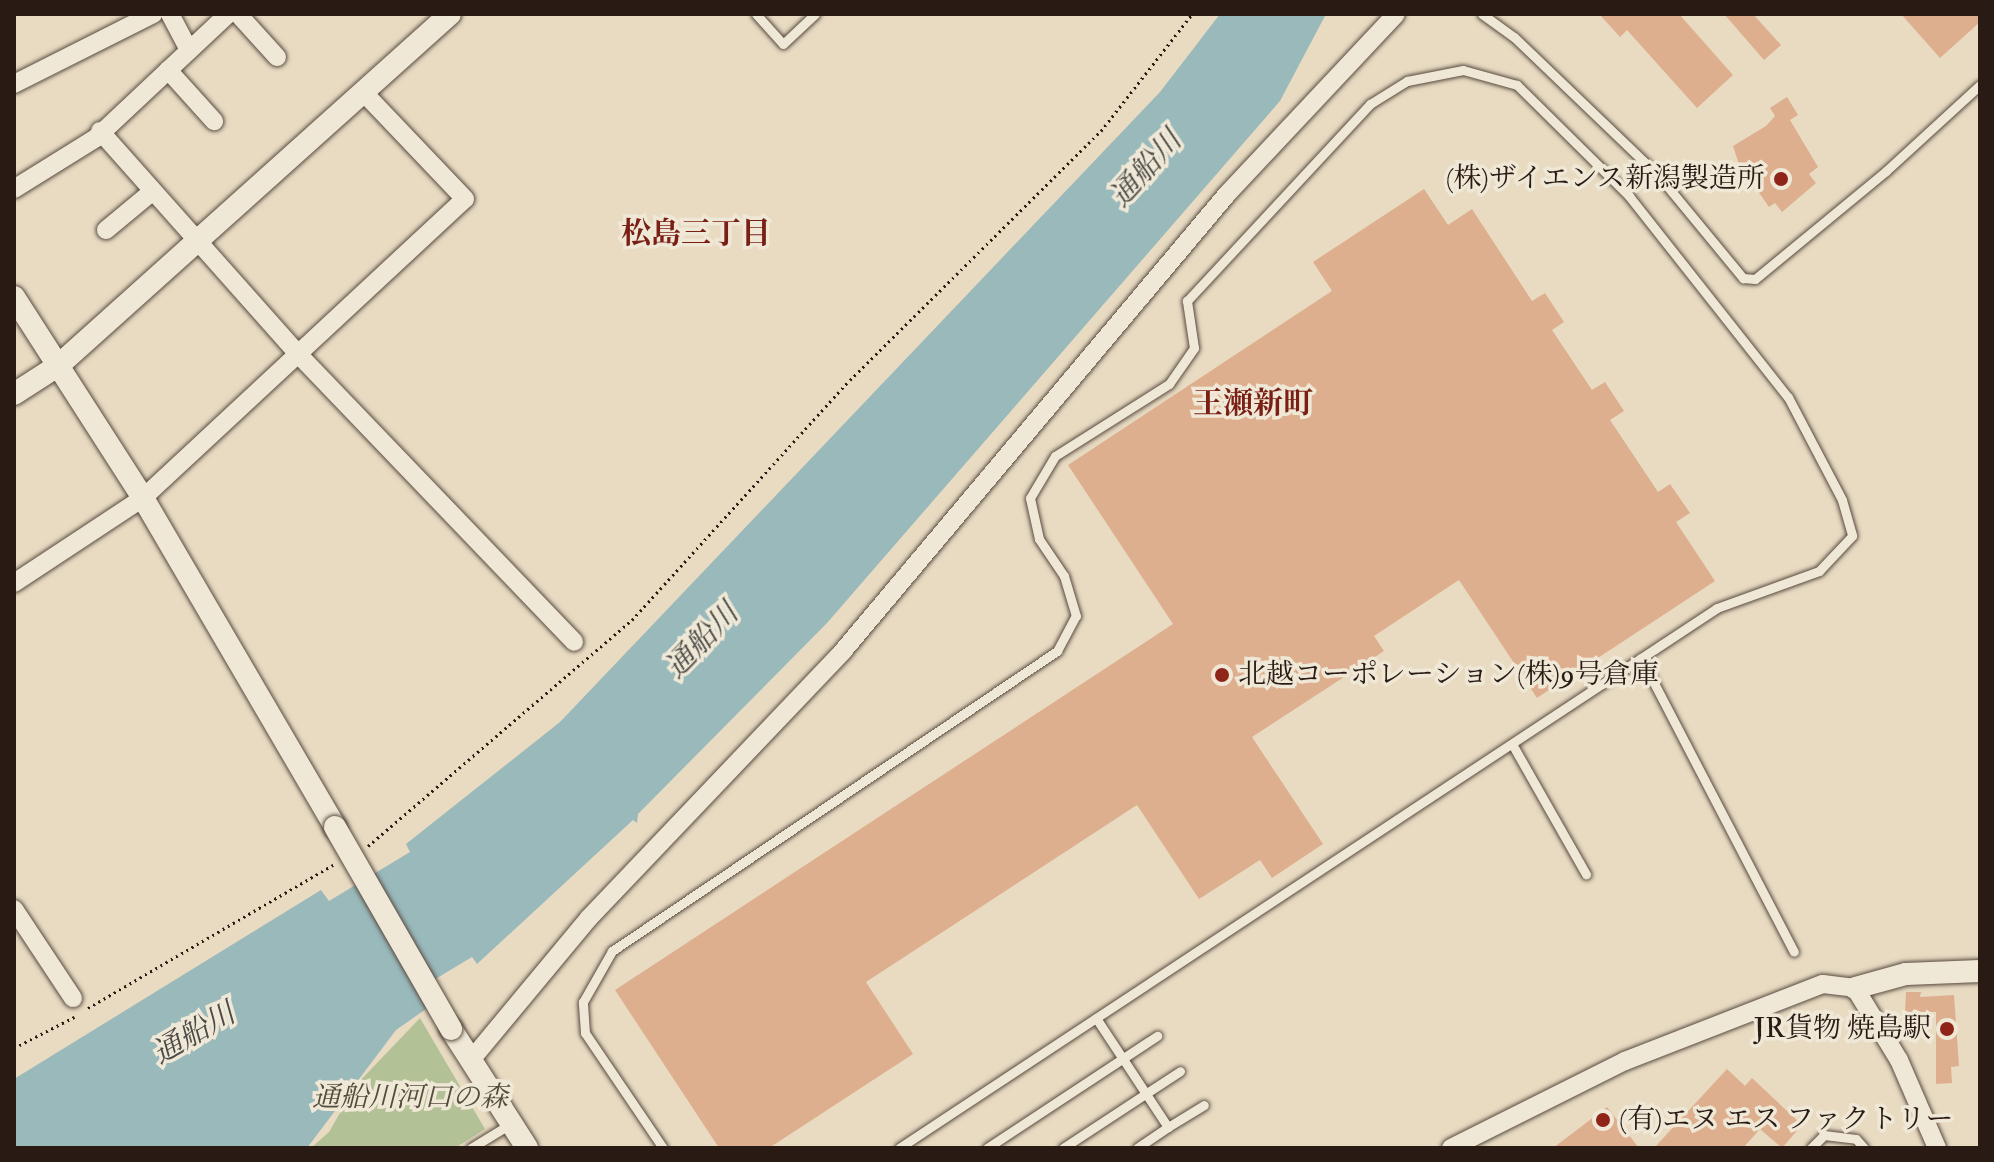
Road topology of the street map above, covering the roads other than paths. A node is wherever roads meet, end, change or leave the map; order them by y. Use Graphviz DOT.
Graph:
graph roads {
  1 [pos="153,14"];
  2 [pos="170,14"];
  3 [pos="228,14"];
  4 [pos="238,14"];
  5 [pos="450,14"];
  6 [pos="756,14"];
  7 [pos="815,14"];
  8 [pos="1396,14"];
  9 [pos="1482,14"];
  10 [pos="189,50"];
  11 [pos="277,57"];
  12 [pos="168,70"];
  13 [pos="14,84"];
  14 [pos="1980,85"];
  15 [pos="363,92"];
  16 [pos="214,121"];
  17 [pos="100,131"];
  18 [pos="14,189"];
  19 [pos="153,191"];
  20 [pos="106,230"];
  21 [pos="196,239"];
  22 [pos="14,297"];
  23 [pos="300,356"];
  24 [pos="59,365"];
  25 [pos="14,394"];
  26 [pos="143,498"];
  27 [pos="14,583"];
  28 [pos="574,642"];
  29 [pos="1641,658"];
  30 [pos="1512,744"];
  31 [pos="1586,874"];
  32 [pos="14,909"];
  33 [pos="1794,952"];
  34 [pos="1980,971"];
  35 [pos="1855,988"];
  36 [pos="73,998"];
  37 [pos="1096,1018"];
  38 [pos="1157,1036"];
  39 [pos="1123,1059"];
  40 [pos="471,1060"];
  41 [pos="1180,1071"];
  42 [pos="1146,1093"];
  43 [pos="1204,1105"];
  44 [pos="512,1123"];
  45 [pos="1168,1127"];
  46 [pos="471,1148"];
  47 [pos="527,1148"];
  48 [pos="663,1148"];
  49 [pos="899,1148"];
  50 [pos="987,1148"];
  51 [pos="1063,1148"];
  52 [pos="1137,1148"];
  53 [pos="1451,1148"];
  54 [pos="1811,1148"];
  55 [pos="1864,1148"];
  56 [pos="1937,1148"];
  1 -- 13 [label="street"];
  2 -- 10 [label="street"];
  3 -- 10 [label="street"];
  4 -- 11 [label="street"];
  5 -- 15 [label="street"];
  6 -- 7 [label="lane"];
  8 -- 40 [label="street"];
  9 -- 14 [label="lane"];
  10 -- 12 [label="street"];
  12 -- 16 [label="street"];
  12 -- 17 [label="street"];
  15 -- 21 [label="street"];
  15 -- 23 [label="street"];
  17 -- 18 [label="street"];
  17 -- 19 [label="street"];
  19 -- 20 [label="street"];
  19 -- 21 [label="street"];
  21 -- 23 [label="street"];
  21 -- 24 [label="street"];
  22 -- 24 [label="street"];
  23 -- 26 [label="street"];
  23 -- 28 [label="street"];
  24 -- 25 [label="street"];
  24 -- 26 [label="street"];
  26 -- 27 [label="street"];
  26 -- 40 [label="street, bridge"];
  29 -- 30 [label="lane"];
  29 -- 33 [label="lane"];
  29 -- 48 [label="lane"];
  30 -- 31 [label="lane"];
  30 -- 37 [label="lane"];
  32 -- 36 [label="street"];
  34 -- 35 [label="street"];
  35 -- 53 [label="street"];
  35 -- 56 [label="street"];
  37 -- 39 [label="lane"];
  37 -- 49 [label="lane"];
  38 -- 39 [label="lane"];
  39 -- 42 [label="lane"];
  39 -- 50 [label="lane"];
  40 -- 44 [label="street"];
  41 -- 42 [label="lane"];
  42 -- 45 [label="lane"];
  42 -- 51 [label="lane"];
  43 -- 45 [label="lane"];
  44 -- 46 [label="lane"];
  44 -- 47 [label="street"];
  45 -- 52 [label="lane"];
  54 -- 55 [label="lane"];
}
